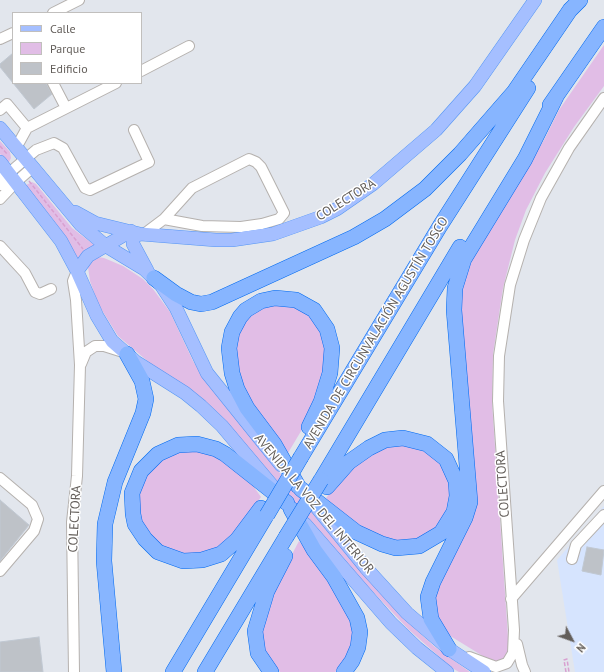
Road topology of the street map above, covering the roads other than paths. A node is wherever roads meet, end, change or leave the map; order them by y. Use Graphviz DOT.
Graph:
graph roads {
  1 [pos="79,0"];
  2 [pos="535,0"];
  3 [pos="580,0"];
  4 [pos="588,0"];
  5 [pos="55,12"];
  6 [pos="604,27"];
  7 [pos="12,33"];
  8 [pos="0,39"];
  9 [pos="190,46"];
  10 [pos="142,70"];
  11 [pos="54,84"];
  12 [pos="114,84"];
  13 [pos="556,97"];
  14 [pos="604,98"];
  15 [pos="66,108"];
  16 [pos="0,110"];
  17 [pos="0,128"];
  18 [pos="27,128"];
  19 [pos="134,130"];
  20 [pos="16,148"];
  21 [pos="0,162"];
  22 [pos="18,171"];
  23 [pos="0,185"];
  24 [pos="0,199"];
  25 [pos="60,203"];
  26 [pos="164,219"];
  27 [pos="139,233"];
  28 [pos="0,246"];
  29 [pos="106,246"];
  30 [pos="77,271"];
  31 [pos="152,276"];
  32 [pos="51,289"];
  33 [pos="125,353"];
  34 [pos="80,365"];
  35 [pos="299,454"];
  36 [pos="0,478"];
  37 [pos="324,483"];
  38 [pos="292,486"];
  39 [pos="604,491"];
  40 [pos="296,506"];
  41 [pos="264,511"];
  42 [pos="604,515"];
  43 [pos="289,541"];
  44 [pos="572,559"];
  45 [pos="0,571"];
  46 [pos="511,599"];
  47 [pos="514,630"];
  48 [pos="451,651"];
  49 [pos="74,672"];
  50 [pos="114,672"];
  51 [pos="173,672"];
  52 [pos="205,672"];
  53 [pos="271,672"];
  54 [pos="344,672"];
  55 [pos="447,672"];
  56 [pos="484,672"];
  57 [pos="525,672"];
  1 -- 5 [label="street"];
  2 -- 27 [label="main road, COLECTORA"];
  3 -- 31 [label="highway"];
  4 -- 35 [label="highway, AVENIDA DE CIRCUNVALACIÓN AGUSTÍN TOSCO"];
  6 -- 13 [label="highway"];
  7 -- 8 [label="street"];
  9 -- 10 [label="street"];
  11 -- 15 [label="street"];
  12 -- 15 [label="street"];
  13 -- 37 [label="highway"];
  13 -- 48 [label="highway"];
  14 -- 46 [label="street, COLECTORA"];
  15 -- 18 [label="street"];
  16 -- 18 [label="street"];
  17 -- 20 [label="main road"];
  18 -- 20 [label="street"];
  19 -- 22 [label="street"];
  20 -- 22 [label="main road"];
  21 -- 22 [label="main road"];
  22 -- 23 [label="street"];
  22 -- 24 [label="street"];
  22 -- 25 [label="main road"];
  22 -- 30 [label="main road, AVENIDA LA VOZ DEL INTERIOR"];
  25 -- 27 [label="main road, COLECTORA"];
  25 -- 29 [label="main road"];
  26 -- 26 [label="street"];
  26 -- 27 [label="street"];
  27 -- 29 [label="main road"];
  27 -- 31 [label="main road"];
  28 -- 32 [label="street"];
  29 -- 30 [label="main road"];
  29 -- 31 [label="main road"];
  30 -- 33 [label="main road, AVENIDA LA VOZ DEL INTERIOR"];
  30 -- 34 [label="street, COLECTORA"];
  31 -- 38 [label="main road, AVENIDA LA VOZ DEL INTERIOR"];
  33 -- 34 [label="street"];
  33 -- 40 [label="main road, AVENIDA LA VOZ DEL INTERIOR"];
  33 -- 50 [label="highway"];
  34 -- 49 [label="street, COLECTORA"];
  35 -- 38 [label="highway, AVENIDA DE CIRCUNVALACIÓN AGUSTÍN TOSCO, bridge"];
  35 -- 38 [label="highway"];
  36 -- 45 [label="street"];
  37 -- 38 [label="highway"];
  37 -- 40 [label="highway, bridge"];
  38 -- 41 [label="highway, AVENIDA DE CIRCUNVALACIÓN AGUSTÍN TOSCO, bridge"];
  38 -- 48 [label="main road, AVENIDA LA VOZ DEL INTERIOR"];
  39 -- 46 [label="street"];
  40 -- 41 [label="highway"];
  40 -- 43 [label="highway, bridge"];
  40 -- 54 [label="highway"];
  40 -- 55 [label="main road, AVENIDA LA VOZ DEL INTERIOR"];
  41 -- 51 [label="highway, AVENIDA DE CIRCUNVALACIÓN AGUSTÍN TOSCO"];
  42 -- 44 [label="street"];
  43 -- 52 [label="highway"];
  43 -- 53 [label="highway"];
  46 -- 47 [label="street, COLECTORA"];
  47 -- 48 [label="street, COLECTORA"];
  47 -- 57 [label="street, COLECTORA"];
  48 -- 56 [label="main road, AVENIDA LA VOZ DEL INTERIOR"];
}
